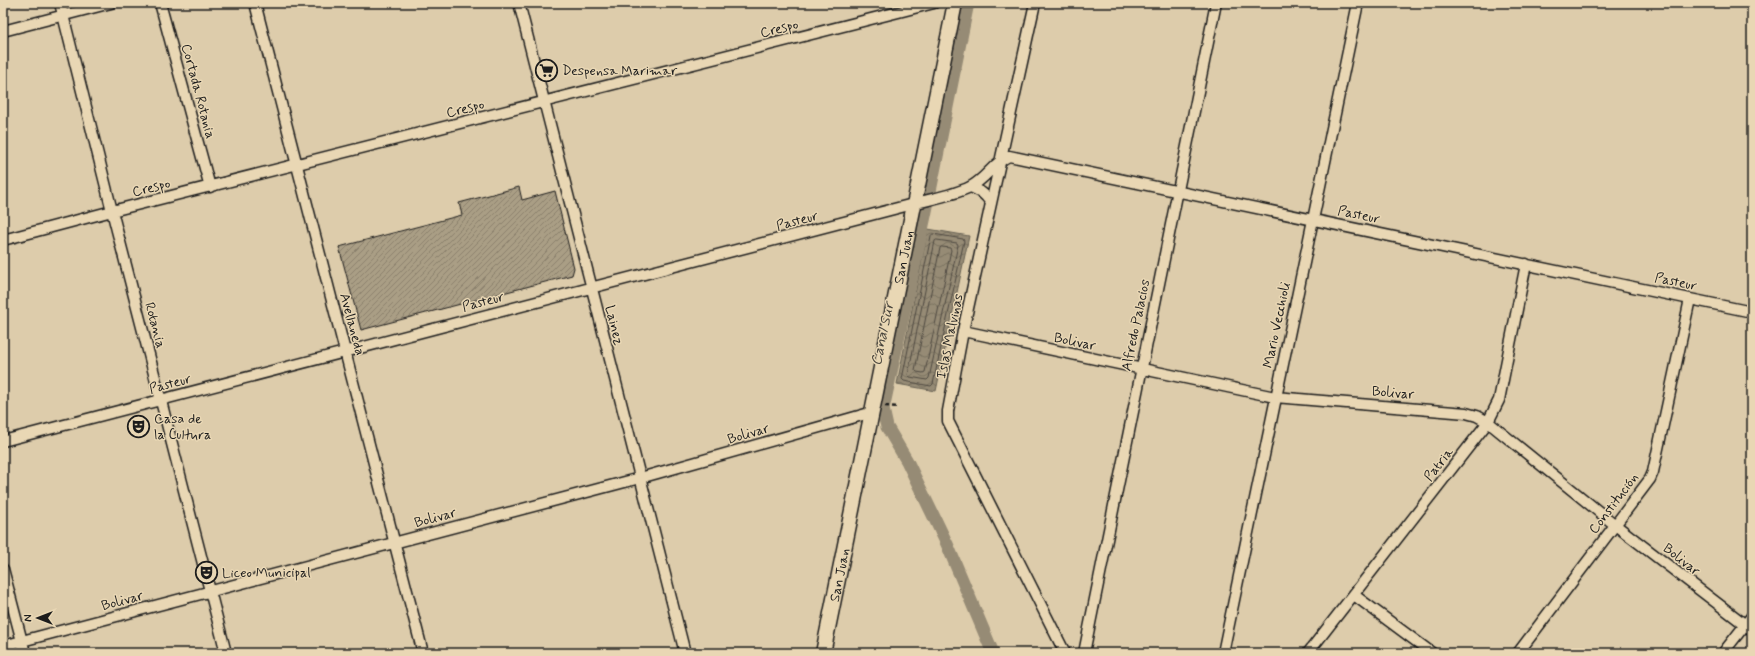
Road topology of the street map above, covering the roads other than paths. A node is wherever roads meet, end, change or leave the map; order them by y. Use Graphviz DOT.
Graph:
graph roads {
  1 [pos="60,3"];
  2 [pos="111,3"];
  3 [pos="160,3"];
  4 [pos="254,3"];
  5 [pos="519,3"];
  6 [pos="934,3"];
  7 [pos="955,3"];
  8 [pos="1035,3"];
  9 [pos="1216,3"];
  10 [pos="1358,3"];
  11 [pos="64,15"];
  12 [pos="3,31"];
  13 [pos="543,103"];
  14 [pos="1001,159"];
  15 [pos="297,165"];
  16 [pos="210,187"];
  17 [pos="970,187"];
  18 [pos="1178,192"];
  19 [pos="991,203"];
  20 [pos="913,204"];
  21 [pos="112,211"];
  22 [pos="1312,218"];
  23 [pos="3,240"];
  24 [pos="1526,264"];
  25 [pos="591,288"];
  26 [pos="1690,299"];
  27 [pos="1752,312"];
  28 [pos="963,331"];
  29 [pos="346,352"];
  30 [pos="1140,369"];
  31 [pos="1276,397"];
  32 [pos="160,400"];
  33 [pos="876,409"];
  34 [pos="1488,422"];
  35 [pos="3,441"];
  36 [pos="640,478"];
  37 [pos="1614,524"];
  38 [pos="394,542"];
  39 [pos="3,570"];
  40 [pos="210,591"];
  41 [pos="1354,595"];
  42 [pos="1752,616"];
  43 [pos="1748,628"];
  44 [pos="22,642"];
  45 [pos="3,646"];
  46 [pos="25,653"];
  47 [pos="226,653"];
  48 [pos="423,653"];
  49 [pos="685,653"];
  50 [pos="823,653"];
  51 [pos="1065,653"];
  52 [pos="1084,653"];
  53 [pos="1223,653"];
  54 [pos="1308,653"];
  55 [pos="1432,653"];
  56 [pos="1518,653"];
  57 [pos="1723,653"];
  1 -- 11 [label="street, Rotania"];
  2 -- 11 [label="street"];
  3 -- 16 [label="street, Cortada Rotania"];
  4 -- 15 [label="street, Avellaneda"];
  5 -- 13 [label="street, Lainez"];
  6 -- 13 [label="street, Crespo"];
  7 -- 20 [label="street, San Juan"];
  8 -- 14 [label="street, Islas Malvinas"];
  9 -- 18 [label="street, Alfredo Palacios"];
  10 -- 22 [label="street, Mario Vecchioli"];
  11 -- 12 [label="street"];
  11 -- 21 [label="street, Rotania"];
  13 -- 15 [label="street, Crespo"];
  13 -- 25 [label="street, Lainez"];
  14 -- 17 [label="street, Pasteur"];
  14 -- 18 [label="street, Pasteur"];
  14 -- 19 [label="street, Islas Malvinas"];
  15 -- 16 [label="street, Crespo"];
  15 -- 29 [label="street, Avellaneda"];
  16 -- 21 [label="street, Crespo"];
  17 -- 19 [label="street"];
  17 -- 20 [label="street, Pasteur"];
  18 -- 22 [label="street, Pasteur"];
  18 -- 30 [label="street, Alfredo Palacios"];
  19 -- 28 [label="street, Islas Malvinas"];
  20 -- 25 [label="street, Pasteur"];
  20 -- 33 [label="street, San Juan"];
  21 -- 23 [label="street, Crespo"];
  21 -- 32 [label="street, Rotania"];
  22 -- 24 [label="street, Pasteur"];
  22 -- 31 [label="street, Mario Vecchioli"];
  24 -- 26 [label="street, Pasteur"];
  24 -- 34 [label="street, Patria"];
  25 -- 29 [label="street, Pasteur"];
  25 -- 36 [label="street, Lainez"];
  26 -- 27 [label="street, Pasteur"];
  26 -- 37 [label="street, Constitución"];
  28 -- 30 [label="street, Bolivar"];
  28 -- 51 [label="street, Islas Malvinas"];
  29 -- 32 [label="street, Pasteur"];
  29 -- 38 [label="street, Avellaneda"];
  30 -- 31 [label="street, Bolivar"];
  30 -- 52 [label="street, Alfredo Palacios"];
  31 -- 34 [label="street, Bolivar"];
  31 -- 53 [label="street, Mario Vecchioli"];
  32 -- 35 [label="street, Pasteur"];
  32 -- 40 [label="street, Rotania"];
  33 -- 36 [label="street, Bolivar"];
  33 -- 50 [label="street, San Juan"];
  34 -- 37 [label="street, Bolivar"];
  34 -- 41 [label="street, Patria"];
  36 -- 38 [label="street, Bolivar"];
  36 -- 49 [label="street, Lainez"];
  37 -- 43 [label="street, Bolivar"];
  37 -- 56 [label="street, Constitución"];
  38 -- 40 [label="street, Bolivar"];
  38 -- 48 [label="street, Avellaneda"];
  39 -- 44 [label="street"];
  40 -- 44 [label="street, Bolivar"];
  40 -- 47 [label="street, Rotania"];
  41 -- 54 [label="street, Patria"];
  41 -- 55 [label="street"];
  42 -- 43 [label="street"];
  43 -- 57 [label="street"];
  44 -- 45 [label="street, Bolivar"];
  44 -- 46 [label="street"];
}
